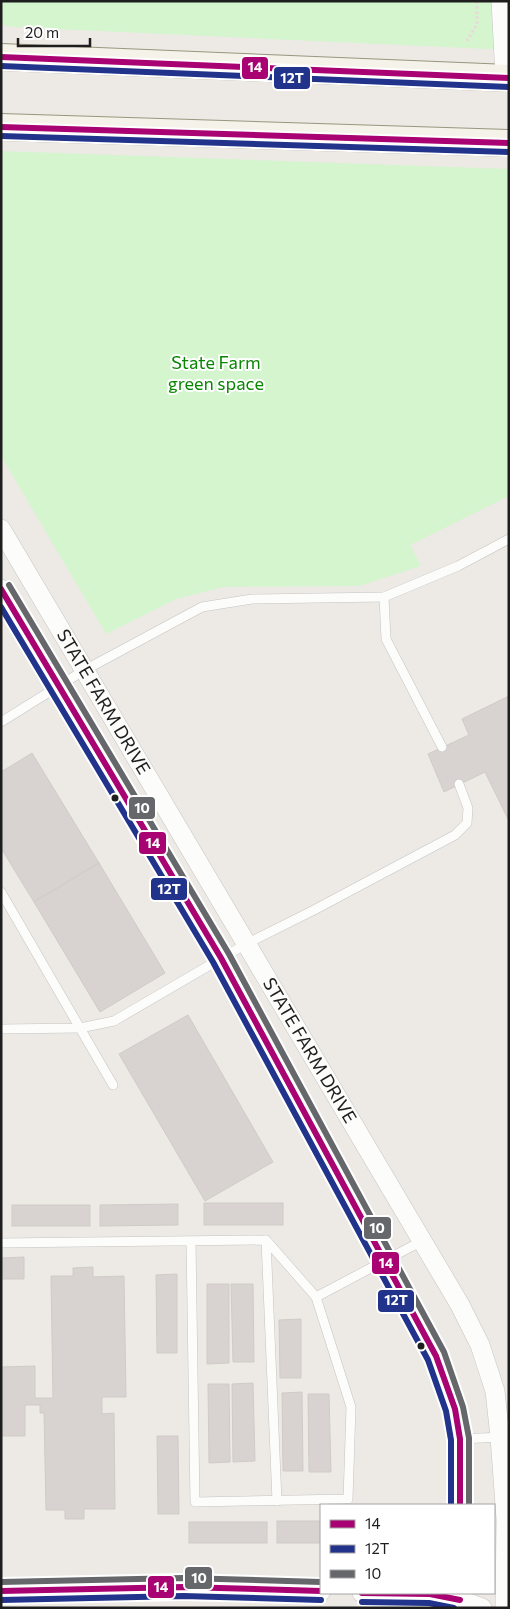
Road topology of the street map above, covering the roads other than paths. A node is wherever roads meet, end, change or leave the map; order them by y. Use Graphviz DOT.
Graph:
graph roads {
  1 [pos="501,1"];
  2 [pos="1,57"];
  3 [pos="507,78"];
  4 [pos="1,127"];
  5 [pos="509,143"];
  6 [pos="1,529"];
  7 [pos="509,539"];
  8 [pos="1,589"];
  9 [pos="384,597"];
  10 [pos="83,671"];
  11 [pos="59,687"];
  12 [pos="1,722"];
  13 [pos="442,747"];
  14 [pos="459,784"];
  15 [pos="1,892"];
  16 [pos="246,944"];
  17 [pos="221,958"];
  18 [pos="80,1028"];
  19 [pos="1,1029"];
  20 [pos="113,1085"];
  21 [pos="266,1240"];
  22 [pos="191,1241"];
  23 [pos="422,1241"];
  24 [pos="1,1243"];
  25 [pos="385,1261"];
  26 [pos="316,1297"];
  27 [pos="505,1437"];
  28 [pos="460,1439"];
  29 [pos="277,1501"];
  30 [pos="460,1504"];
  31 [pos="1,1590"];
  32 [pos="320,1591"];
  33 [pos="430,1594"];
  34 [pos="460,1600"];
  35 [pos="482,1608"];
  36 [pos="505,1608"];
  1 -- 3 [label="street"];
  2 -- 3 [label="main road"];
  4 -- 5 [label="main road"];
  6 -- 10 [label="street, STATE FARM DRIVE"];
  7 -- 9 [label="lane"];
  8 -- 11 [label="street, STATE FARM DRIVE"];
  9 -- 10 [label="lane"];
  9 -- 13 [label="lane"];
  10 -- 11 [label="lane"];
  10 -- 16 [label="street, STATE FARM DRIVE"];
  11 -- 12 [label="lane"];
  11 -- 17 [label="street, STATE FARM DRIVE"];
  14 -- 16 [label="lane"];
  15 -- 18 [label="lane"];
  16 -- 17 [label="lane"];
  16 -- 23 [label="street, STATE FARM DRIVE"];
  17 -- 18 [label="lane"];
  17 -- 25 [label="street, STATE FARM DRIVE"];
  18 -- 19 [label="lane"];
  18 -- 20 [label="lane"];
  21 -- 22 [label="lane"];
  21 -- 26 [label="lane"];
  21 -- 29 [label="lane"];
  22 -- 24 [label="lane"];
  22 -- 29 [label="lane"];
  23 -- 25 [label="lane"];
  23 -- 27 [label="street, STATE FARM DRIVE"];
  25 -- 26 [label="lane"];
  25 -- 28 [label="street, STATE FARM DRIVE"];
  26 -- 29 [label="lane"];
  27 -- 28 [label="lane"];
  27 -- 36 [label="street, STATE FARM DRIVE"];
  28 -- 30 [label="street, STATE FARM DRIVE"];
  31 -- 32 [label="street"];
  33 -- 34 [label="street"];
  34 -- 35 [label="street"];
}
